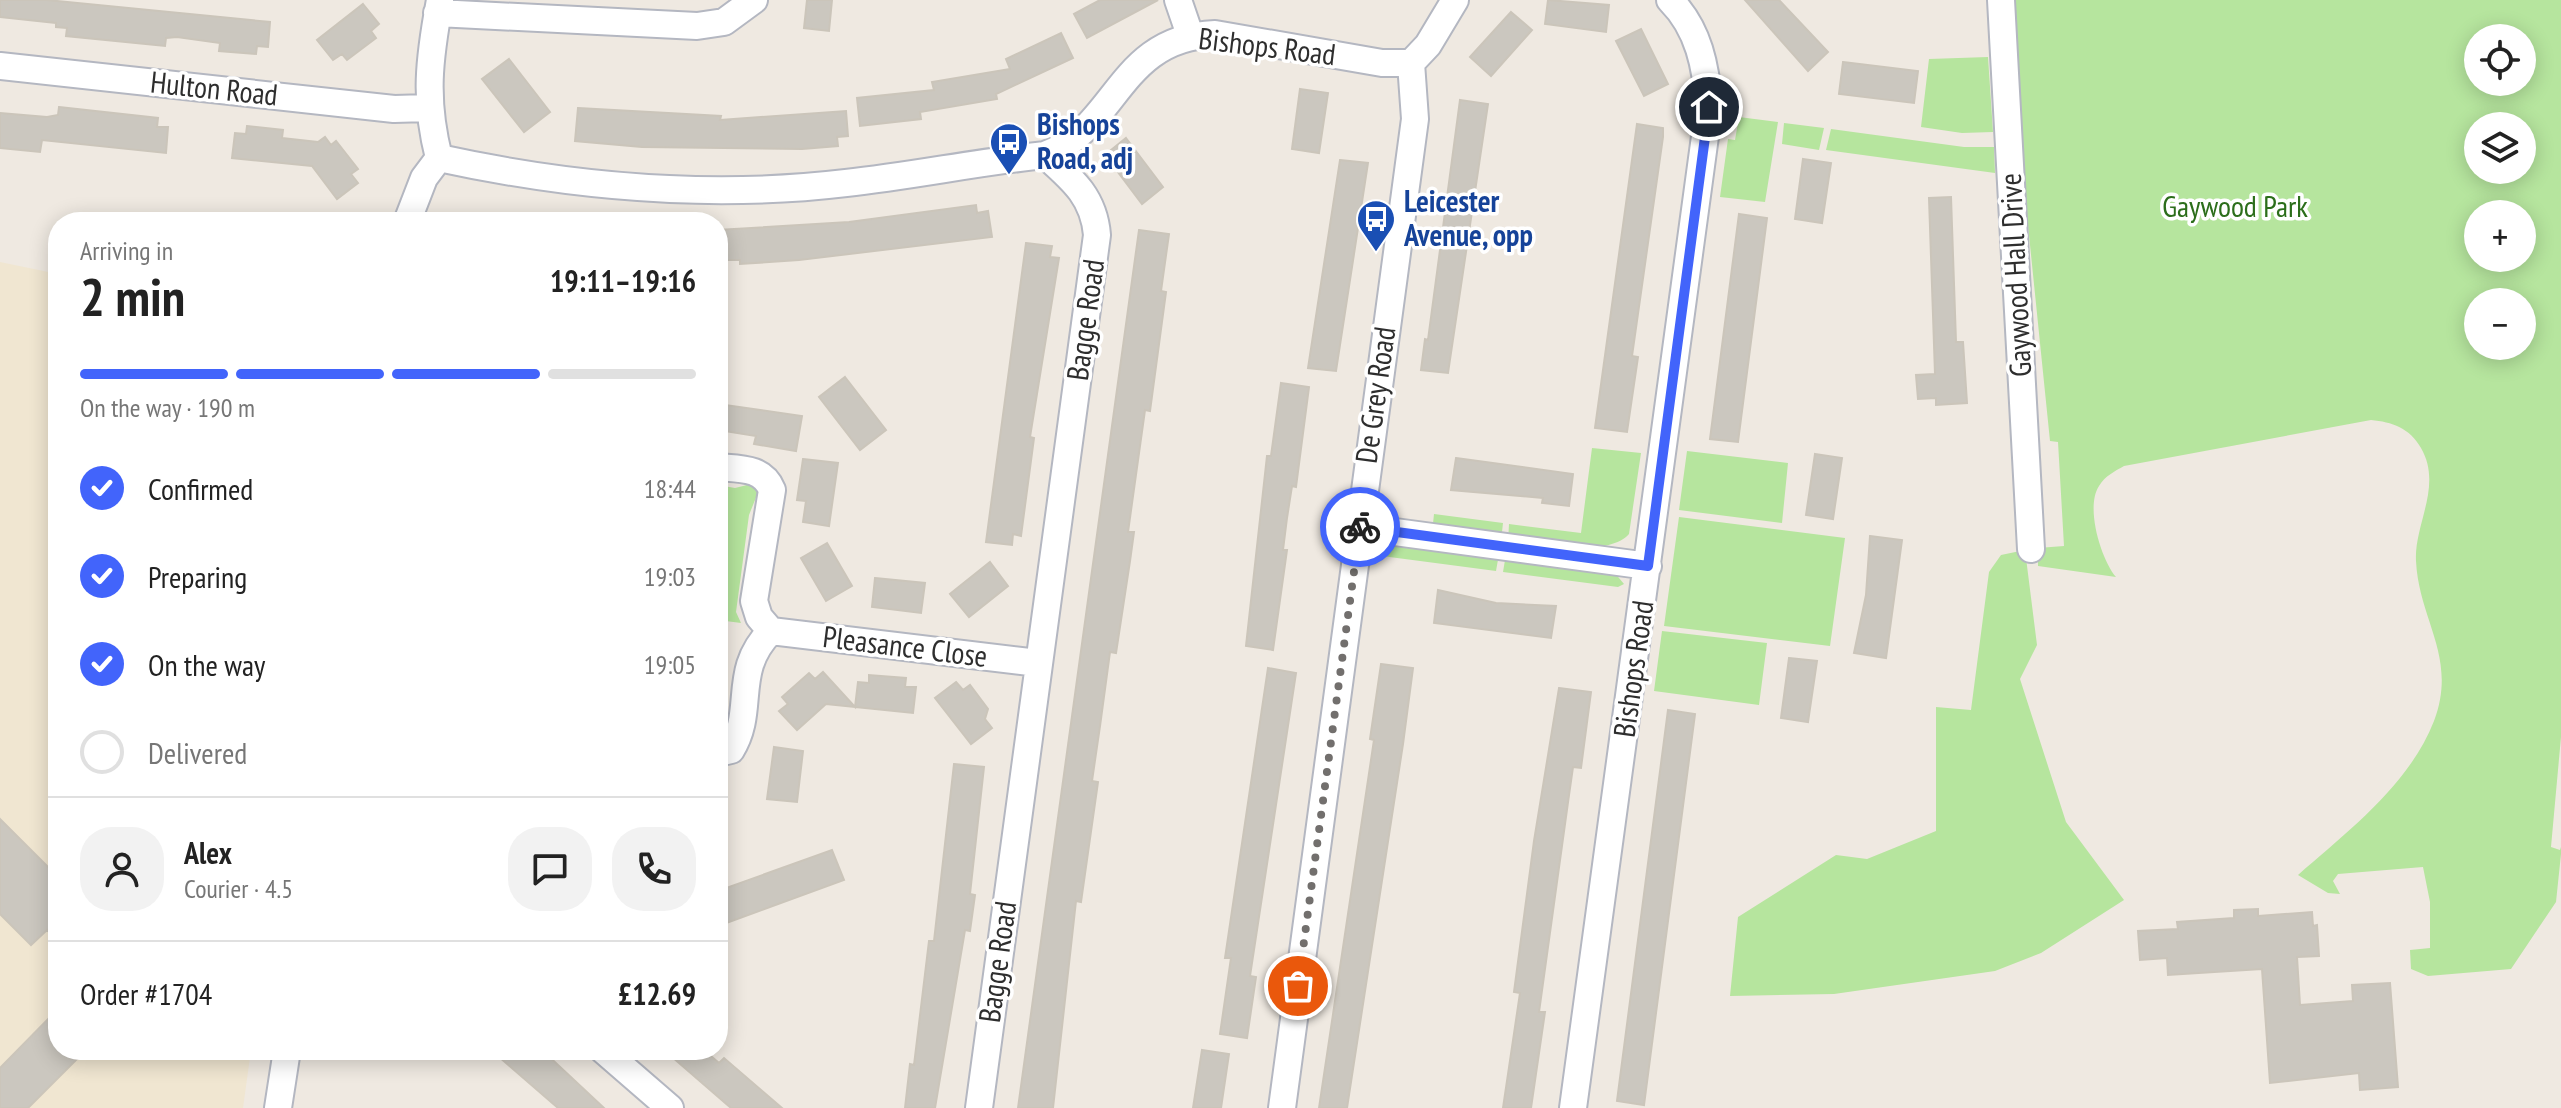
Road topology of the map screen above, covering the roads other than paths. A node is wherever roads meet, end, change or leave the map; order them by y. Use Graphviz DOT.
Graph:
graph roads {
  1 [pos="754,0"];
  2 [pos="1178,0"];
  3 [pos="1455,0"];
  4 [pos="1670,0"];
  5 [pos="2001,0"];
  6 [pos="439,7"];
  7 [pos="1190,35"];
  8 [pos="1411,63"];
  9 [pos="0,66"];
  10 [pos="428,108"];
  11 [pos="1045,155"];
  12 [pos="439,158"];
  13 [pos="411,212"];
  14 [pos="728,468"];
  15 [pos="1358,527"];
  16 [pos="2031,549"];
  17 [pos="1648,566"];
  18 [pos="771,631"];
  19 [pos="1038,663"];
  20 [pos="728,751"];
  21 [pos="285,1060"];
  22 [pos="615,1060"];
  23 [pos="278,1108"];
  24 [pos="670,1108"];
  25 [pos="979,1108"];
  26 [pos="1282,1108"];
  27 [pos="1573,1108"];
  1 -- 6 [label="street"];
  2 -- 7 [label="street"];
  3 -- 8 [label="street"];
  4 -- 17 [label="street, Bishops Road"];
  5 -- 16 [label="street, Gaywood Hall Drive"];
  6 -- 10 [label="street"];
  7 -- 8 [label="street, Bishops Road"];
  7 -- 11 [label="street, Bishops Road"];
  8 -- 15 [label="street, De Grey Road"];
  9 -- 10 [label="street, Hulton Road"];
  10 -- 12 [label="street"];
  11 -- 12 [label="street"];
  11 -- 19 [label="street, Bagge Road"];
  12 -- 13 [label="street"];
  14 -- 18 [label="street"];
  15 -- 17 [label="street"];
  15 -- 26 [label="street, De Grey Road"];
  17 -- 27 [label="street, Bishops Road"];
  18 -- 19 [label="street, Pleasance Close"];
  18 -- 20 [label="street"];
  19 -- 25 [label="street, Bagge Road"];
  21 -- 23 [label="street"];
  22 -- 24 [label="street"];
}
